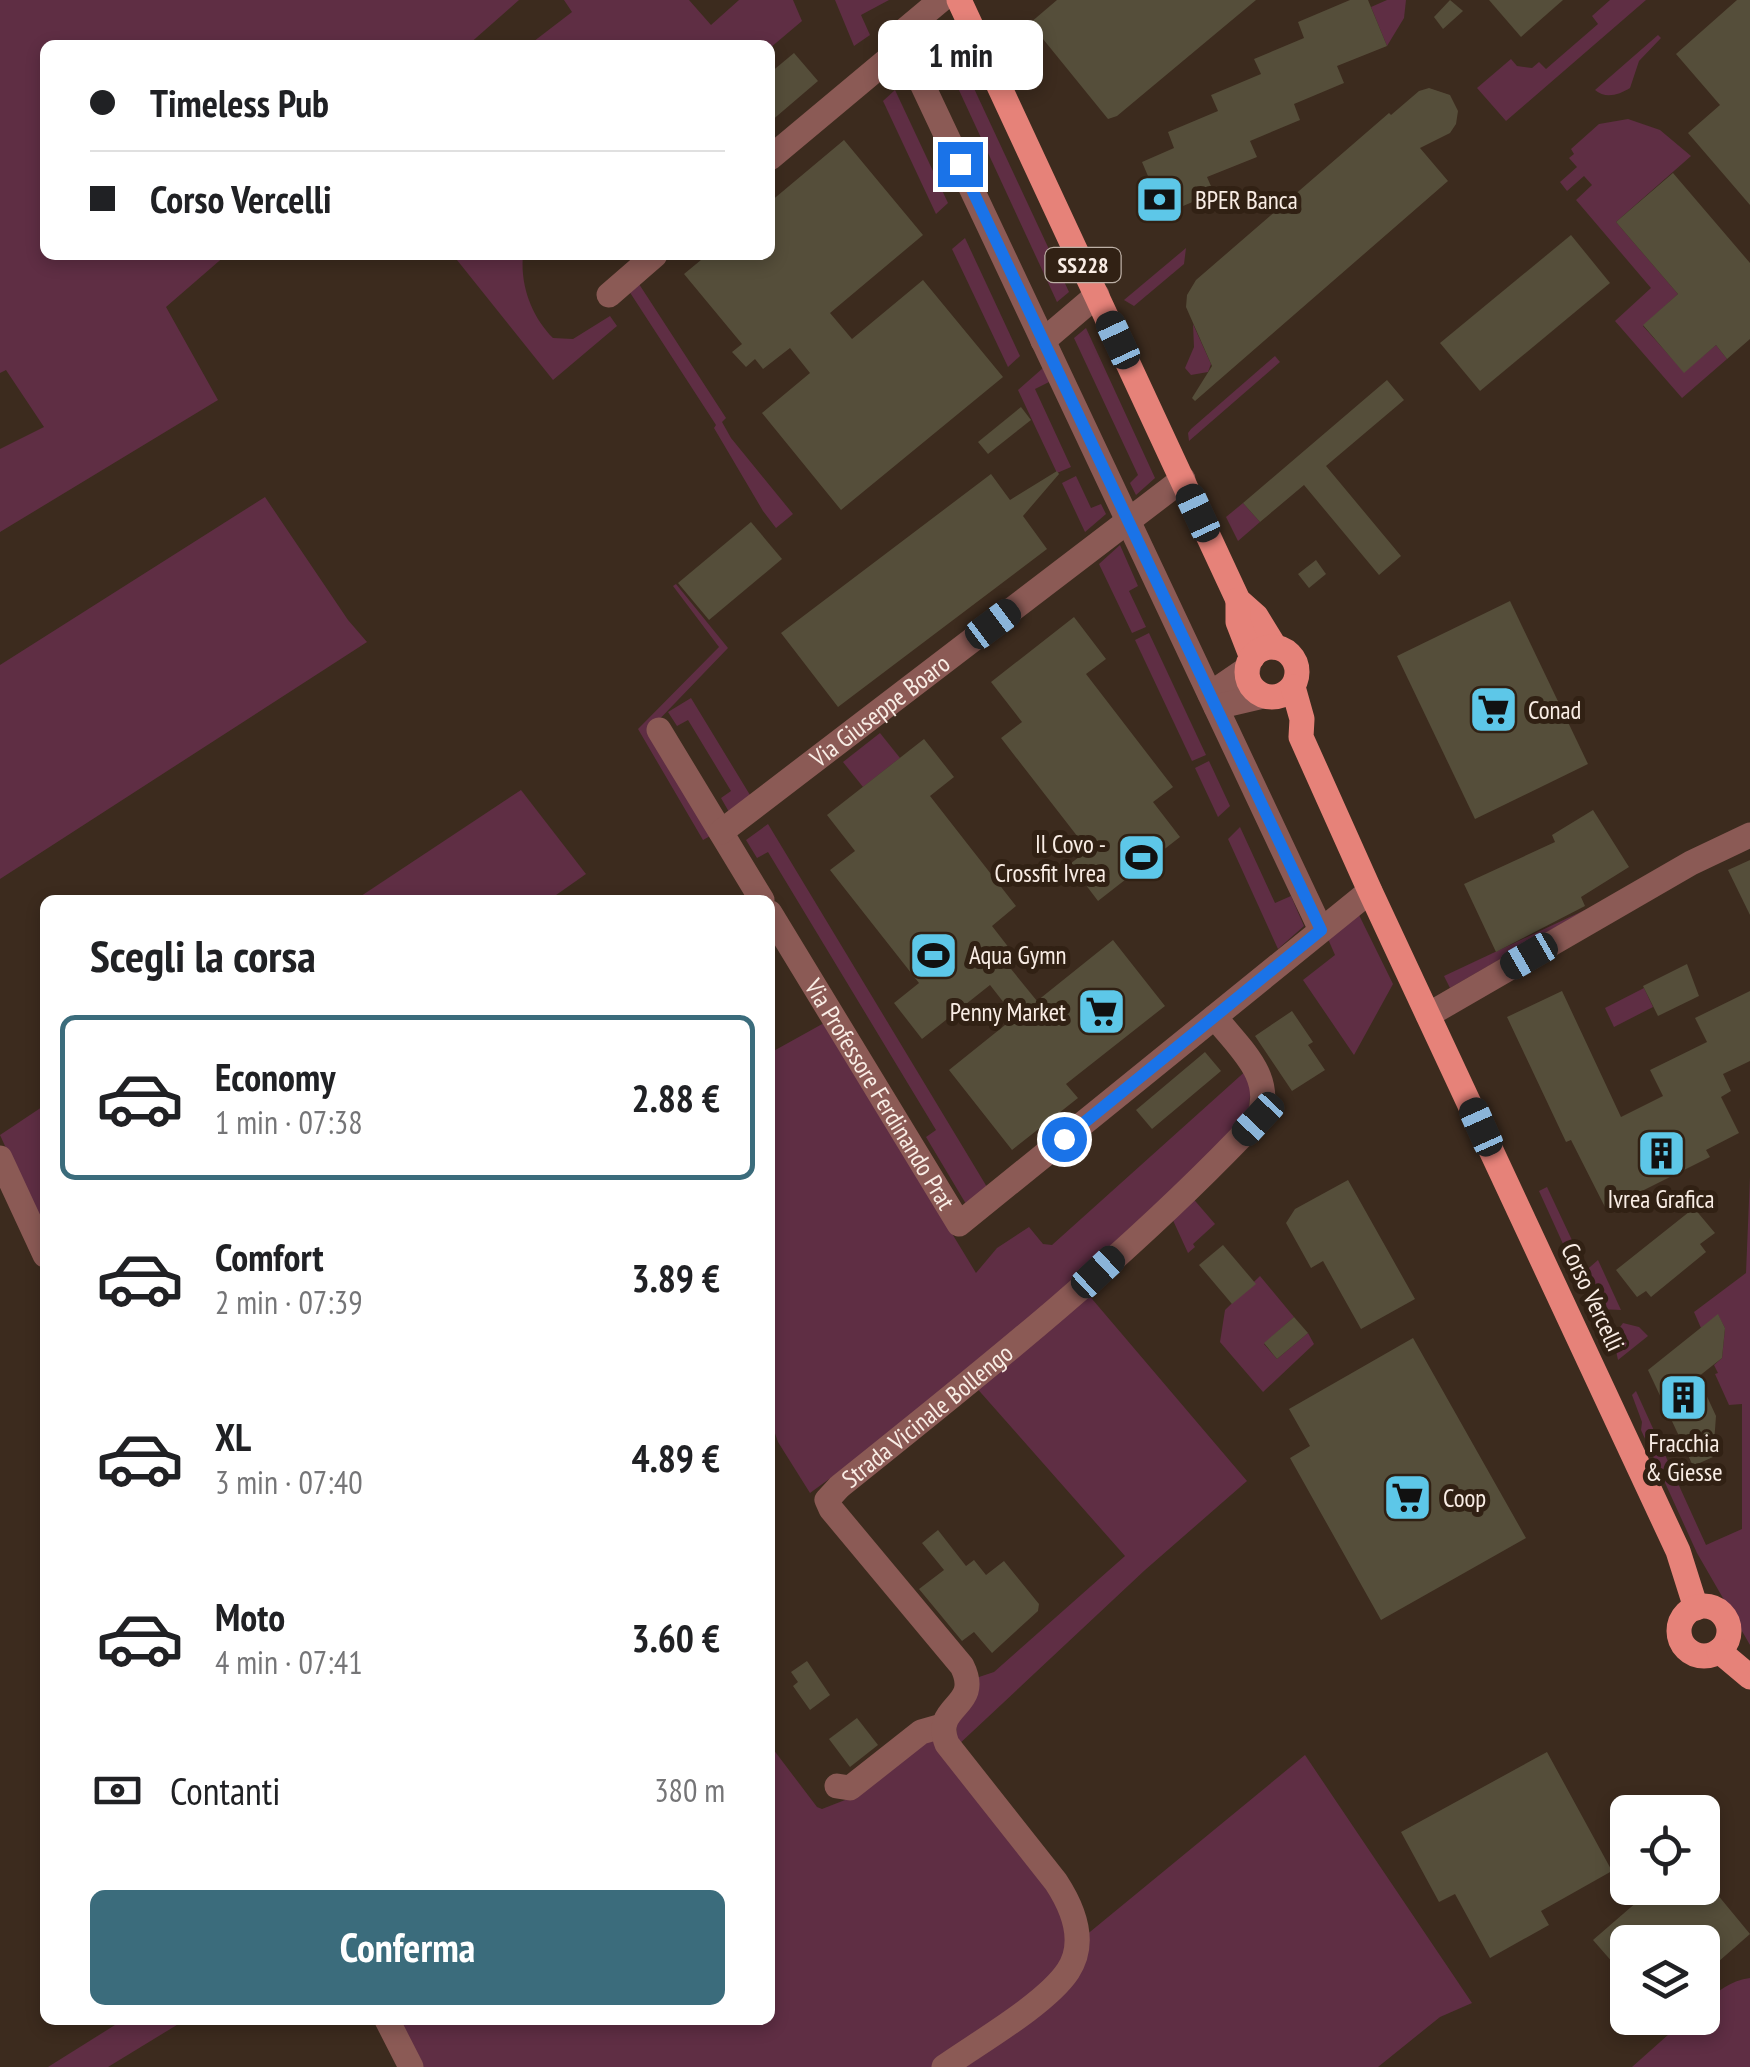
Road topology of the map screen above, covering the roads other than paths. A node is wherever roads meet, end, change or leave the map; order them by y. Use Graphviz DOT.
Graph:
graph roads {
  1 [pos="941,0"];
  2 [pos="959,0"];
  3 [pos="904,46"];
  4 [pos="775,154"];
  5 [pos="650,260"];
  6 [pos="609,295"];
  7 [pos="1097,296"];
  8 [pos="1043,340"];
  9 [pos="1183,479"];
  10 [pos="1128,521"];
  11 [pos="1258,658"];
  12 [pos="1275,694"];
  13 [pos="1213,701"];
  14 [pos="659,730"];
  15 [pos="721,832"];
  16 [pos="1750,835"];
  17 [pos="1370,891"];
  18 [pos="759,895"];
  19 [pos="775,921"];
  20 [pos="1321,930"];
  21 [pos="1428,1014"];
  22 [pos="1214,1017"];
  23 [pos="0,1158"];
  24 [pos="40,1244"];
  25 [pos="1750,1677"];
  26 [pos="942,1726"];
  27 [pos="836,1786"];
  28 [pos="390,2025"];
  29 [pos="411,2067"];
  30 [pos="944,2067"];
  1 -- 3 [label="street"];
  2 -- 7 [label="main road, SS228"];
  3 -- 4 [label="street"];
  3 -- 8 [label="street"];
  5 -- 6 [label="street"];
  7 -- 8 [label="street"];
  7 -- 9 [label="main road, SS228"];
  8 -- 10 [label="street"];
  9 -- 10 [label="street, Via Giuseppe Boaro"];
  9 -- 11 [label="main road, SS228"];
  10 -- 13 [label="street"];
  10 -- 15 [label="street, Via Giuseppe Boaro"];
  11 -- 12 [label="main road"];
  11 -- 12 [label="main road"];
  11 -- 13 [label="street"];
  12 -- 13 [label="street"];
  12 -- 17 [label="main road, Corso Vercelli"];
  13 -- 20 [label="street"];
  14 -- 15 [label="street"];
  15 -- 18 [label="street"];
  16 -- 21 [label="street"];
  17 -- 20 [label="street"];
  17 -- 21 [label="main road, Corso Vercelli"];
  19 -- 22 [label="street, Via Professore Ferdinando Prat"];
  20 -- 22 [label="street"];
  21 -- 25 [label="main road, Corso Vercelli"];
  22 -- 26 [label="street, Strada Vicinale Bollengo"];
  23 -- 24 [label="street"];
  26 -- 27 [label="street"];
  26 -- 30 [label="street"];
  28 -- 29 [label="street"];
}
